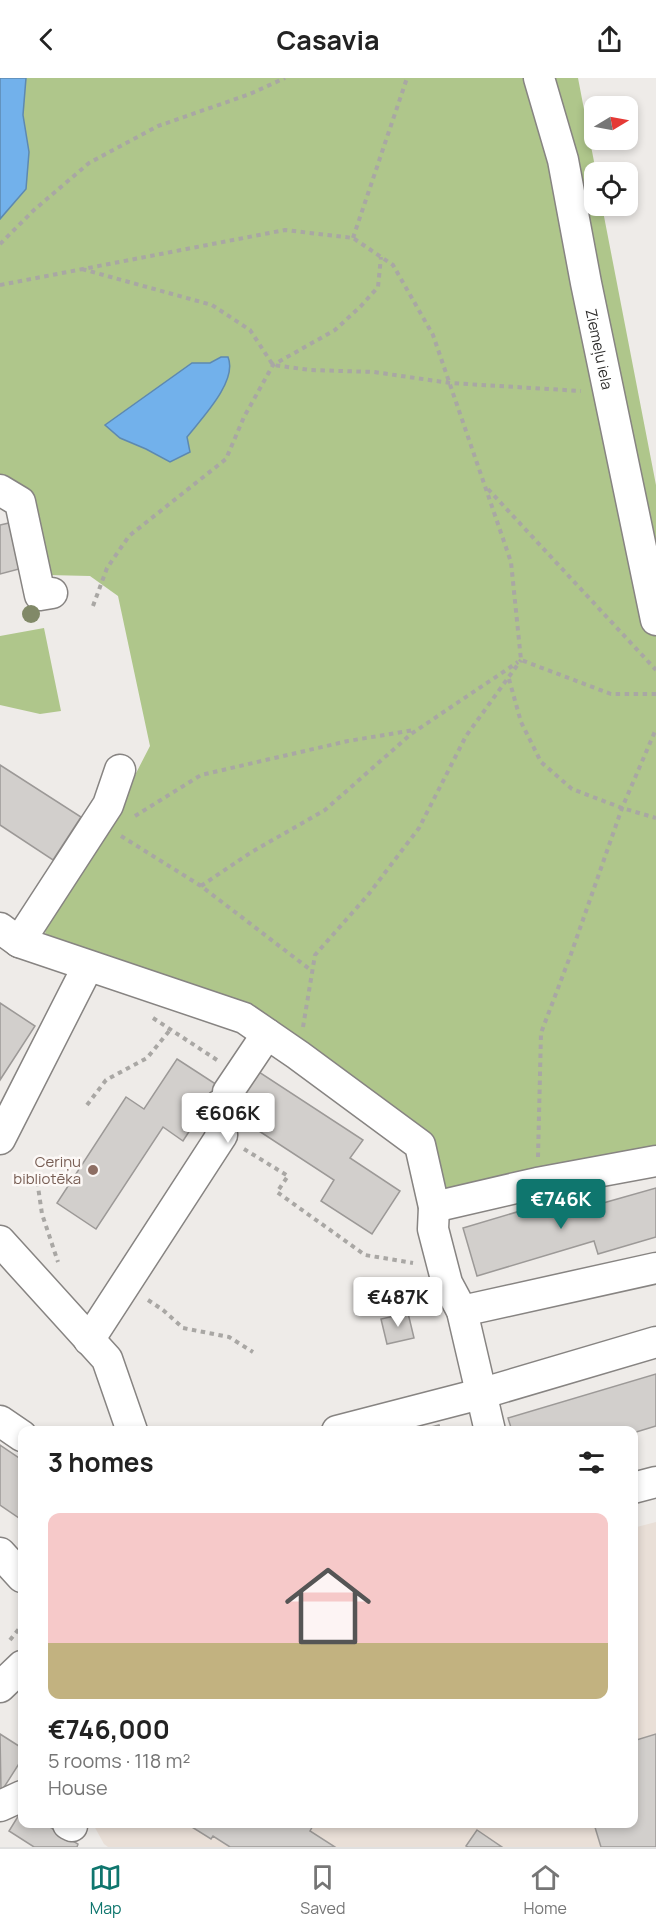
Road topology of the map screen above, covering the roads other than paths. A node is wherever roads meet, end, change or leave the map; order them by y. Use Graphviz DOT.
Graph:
graph roads {
  1 [pos="539,78"];
  2 [pos="0,490"];
  3 [pos="52,593"];
  4 [pos="656,620"];
  5 [pos="120,770"];
  6 [pos="10,935"];
  7 [pos="88,966"];
  8 [pos="267,1034"];
  9 [pos="0,1139"];
  10 [pos="656,1161"];
  11 [pos="434,1207"];
  12 [pos="0,1241"];
  13 [pos="656,1268"];
  14 [pos="462,1311"];
  15 [pos="89,1340"];
  16 [pos="656,1342"];
  17 [pos="480,1394"];
  18 [pos="0,1421"];
  19 [pos="130,1426"];
  20 [pos="356,1426"];
  21 [pos="489,1426"];
  22 [pos="18,1433"];
  23 [pos="656,1482"];
  24 [pos="638,1487"];
  25 [pos="0,1553"];
  26 [pos="18,1573"];
  27 [pos="18,1670"];
  28 [pos="0,1687"];
  29 [pos="18,1798"];
  30 [pos="0,1806"];
  1 -- 4 [label="street, Ziemeļu iela"];
  2 -- 3 [label="street"];
  5 -- 6 [label="street"];
  6 -- 7 [label="street"];
  7 -- 8 [label="street"];
  7 -- 9 [label="street"];
  8 -- 11 [label="street"];
  8 -- 15 [label="street"];
  10 -- 11 [label="street"];
  11 -- 14 [label="street"];
  12 -- 15 [label="street"];
  13 -- 14 [label="street"];
  14 -- 17 [label="street"];
  15 -- 19 [label="street"];
  16 -- 17 [label="street"];
  17 -- 20 [label="street"];
  17 -- 21 [label="street"];
  18 -- 22 [label="street"];
  23 -- 24 [label="street"];
  25 -- 26 [label="street"];
  27 -- 28 [label="street"];
  29 -- 30 [label="street"];
}
